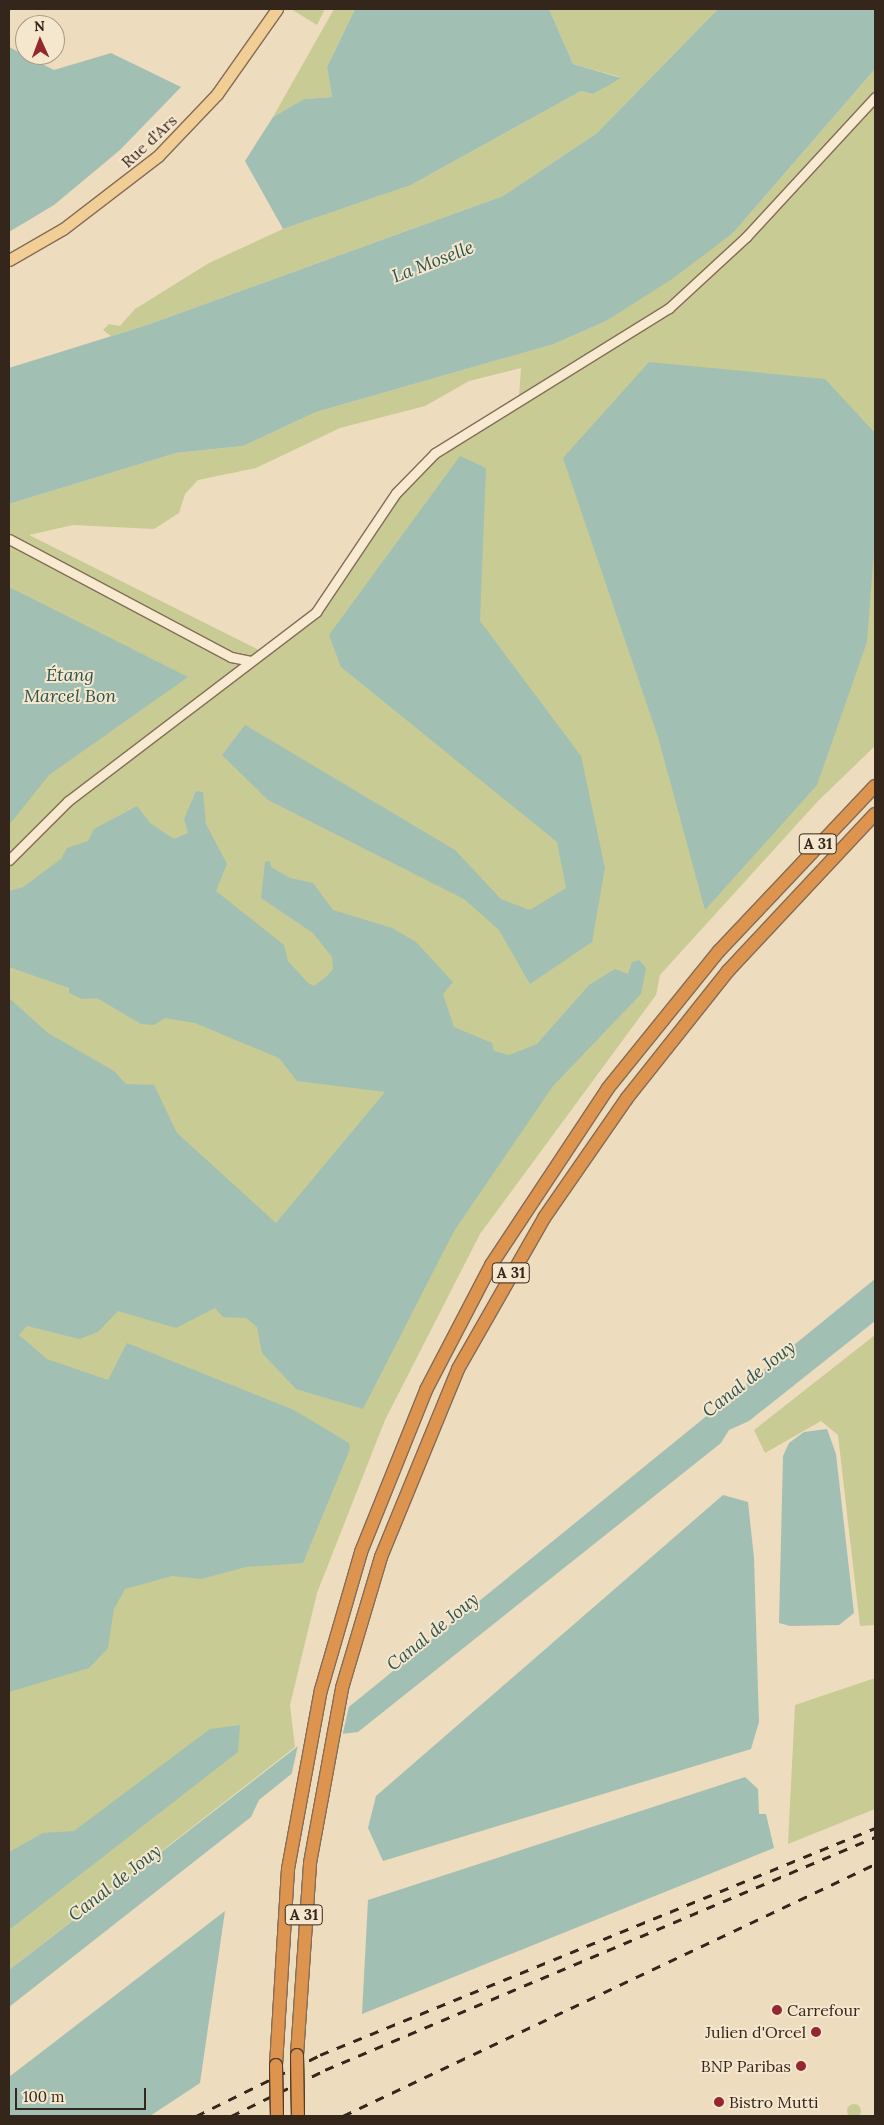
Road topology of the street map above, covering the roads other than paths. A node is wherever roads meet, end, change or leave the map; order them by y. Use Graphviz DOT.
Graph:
graph roads {
  1 [pos="277,9"];
  2 [pos="875,97"];
  3 [pos="9,260"];
  4 [pos="9,539"];
  5 [pos="251,661"];
  6 [pos="875,786"];
  7 [pos="875,814"];
  8 [pos="9,860"];
  9 [pos="278,2116"];
  10 [pos="298,2116"];
  1 -- 3 [label="main road, Rue d'Ars"];
  2 -- 5 [label="street"];
  4 -- 5 [label="street"];
  5 -- 8 [label="street"];
  6 -- 9 [label="highway, A 31, bridge"];
  7 -- 10 [label="highway, A 31, bridge"];
}
